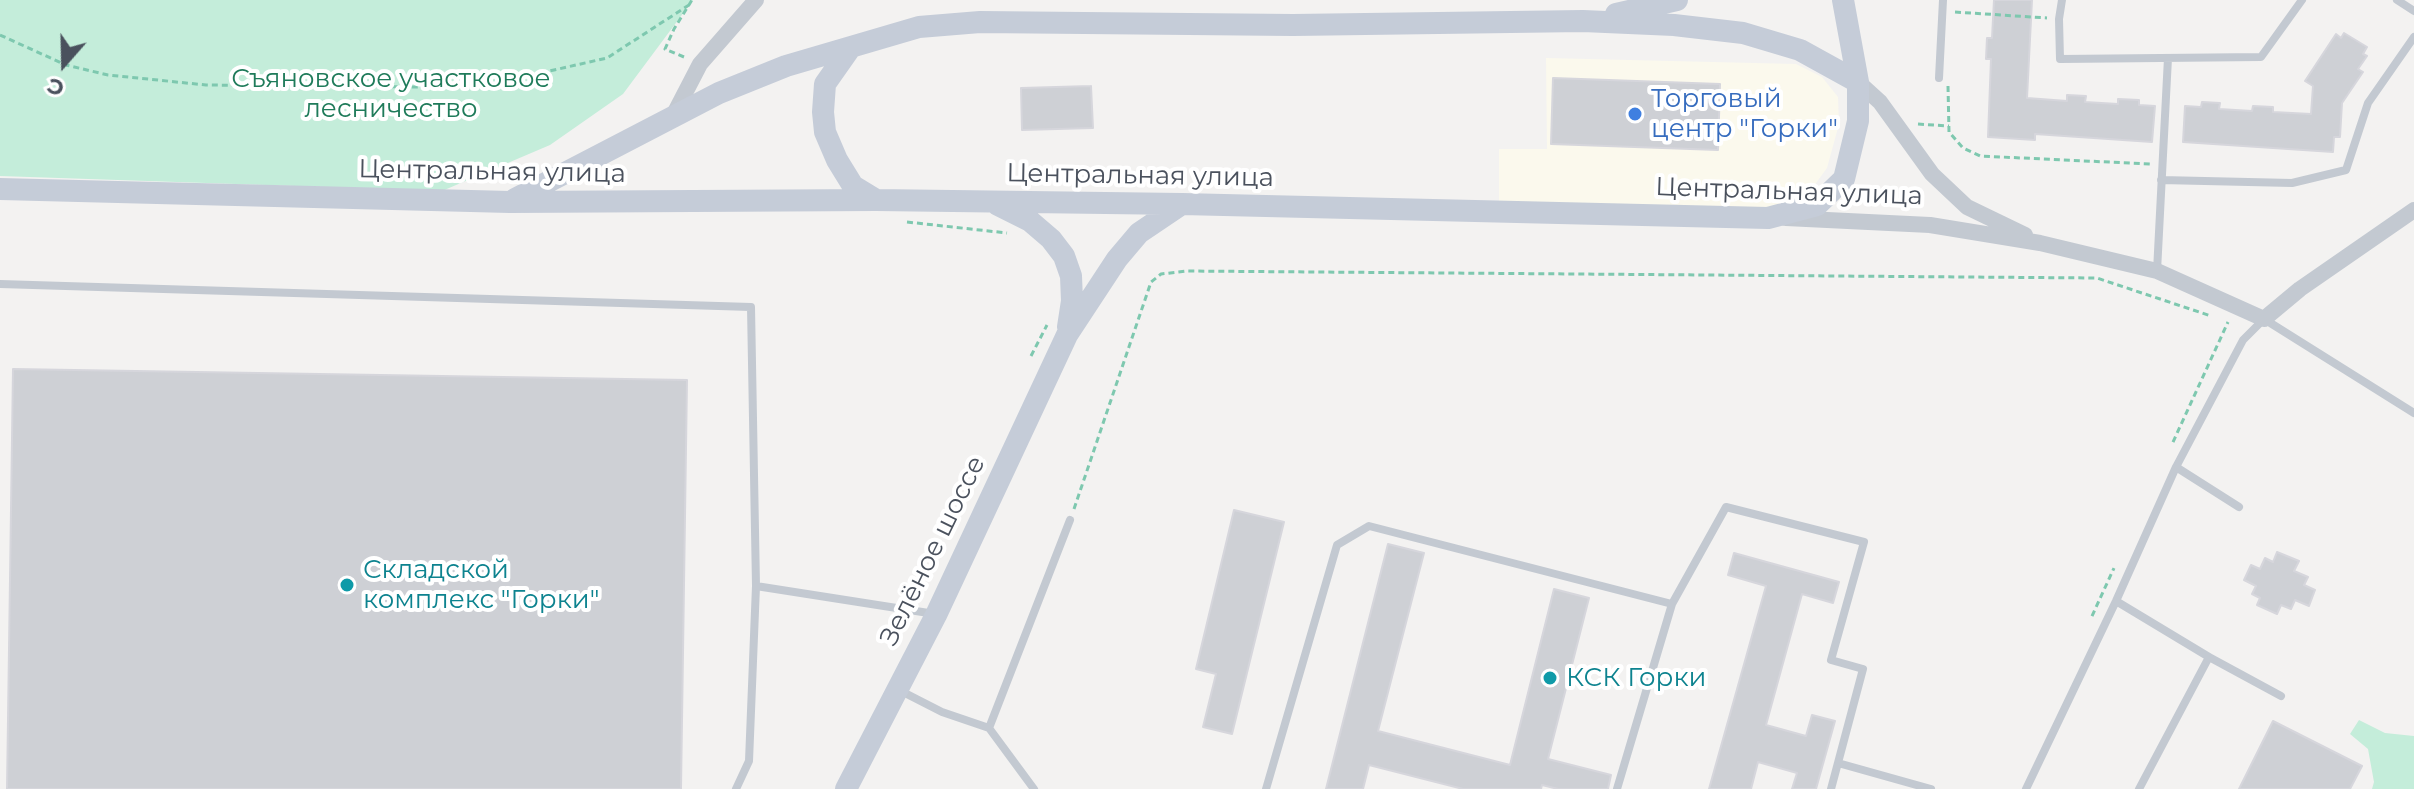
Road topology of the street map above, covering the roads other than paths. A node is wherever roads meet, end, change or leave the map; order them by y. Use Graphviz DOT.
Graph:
graph roads {
  1 [pos="756,0"];
  2 [pos="1677,0"];
  3 [pos="1843,0"];
  4 [pos="1943,0"];
  5 [pos="2062,0"];
  6 [pos="2302,0"];
  7 [pos="2397,0"];
  8 [pos="2414,11"];
  9 [pos="1583,21"];
  10 [pos="2414,37"];
  11 [pos="851,47"];
  12 [pos="2168,58"];
  13 [pos="1939,78"];
  14 [pos="1858,82"];
  15 [pos="671,119"];
  16 [pos="2161,180"];
  17 [pos="0,189"];
  18 [pos="876,200"];
  19 [pos="510,202"];
  20 [pos="994,202"];
  21 [pos="1182,204"];
  22 [pos="2414,210"];
  23 [pos="1768,218"];
  24 [pos="2040,243"];
  25 [pos="2157,271"];
  26 [pos="0,284"];
  27 [pos="2264,319"];
  28 [pos="1058,328"];
  29 [pos="2414,413"];
  30 [pos="2176,467"];
  31 [pos="2239,507"];
  32 [pos="1070,520"];
  33 [pos="756,586"];
  34 [pos="2116,601"];
  35 [pos="1672,604"];
  36 [pos="936,615"];
  37 [pos="2209,657"];
  38 [pos="897,689"];
  39 [pos="2281,696"];
  40 [pos="989,728"];
  41 [pos="1838,763"];
  42 [pos="736,789"];
  43 [pos="846,789"];
  44 [pos="1034,789"];
  45 [pos="1266,789"];
  46 [pos="1617,789"];
  47 [pos="1831,789"];
  48 [pos="1931,789"];
  49 [pos="2027,789"];
  50 [pos="2139,789"];
  1 -- 15 [label="street"];
  2 -- 9 [label="main road"];
  3 -- 14 [label="main road"];
  4 -- 13 [label="lane"];
  5 -- 12 [label="lane"];
  6 -- 12 [label="lane"];
  7 -- 8 [label="lane"];
  9 -- 11 [label="main road"];
  9 -- 14 [label="main road"];
  10 -- 16 [label="lane"];
  11 -- 15 [label="main road"];
  11 -- 18 [label="main road"];
  12 -- 16 [label="lane"];
  14 -- 23 [label="main road"];
  14 -- 24 [label="street"];
  15 -- 19 [label="main road"];
  16 -- 25 [label="lane"];
  17 -- 19 [label="main road, Центральная улица"];
  18 -- 19 [label="main road, Центральная улица"];
  18 -- 20 [label="main road, Центральная улица"];
  20 -- 21 [label="main road, Центральная улица"];
  20 -- 28 [label="main road"];
  21 -- 23 [label="main road, Центральная улица"];
  21 -- 28 [label="main road"];
  22 -- 27 [label="street"];
  23 -- 24 [label="street, Центральная улица"];
  24 -- 25 [label="street, Центральная улица"];
  25 -- 27 [label="street, Центральная улица"];
  26 -- 33 [label="lane"];
  27 -- 29 [label="lane"];
  27 -- 30 [label="lane"];
  28 -- 36 [label="main road, Зелёное шоссе"];
  30 -- 31 [label="lane"];
  30 -- 34 [label="lane"];
  32 -- 40 [label="lane"];
  33 -- 36 [label="lane"];
  33 -- 42 [label="lane"];
  34 -- 37 [label="lane"];
  34 -- 49 [label="lane"];
  35 -- 41 [label="lane"];
  35 -- 45 [label="lane"];
  35 -- 46 [label="lane"];
  36 -- 38 [label="main road, Зелёное шоссе"];
  37 -- 39 [label="lane"];
  37 -- 50 [label="lane"];
  38 -- 40 [label="lane"];
  38 -- 43 [label="main road, Зелёное шоссе"];
  40 -- 44 [label="lane"];
  41 -- 47 [label="lane"];
  41 -- 48 [label="lane"];
}
